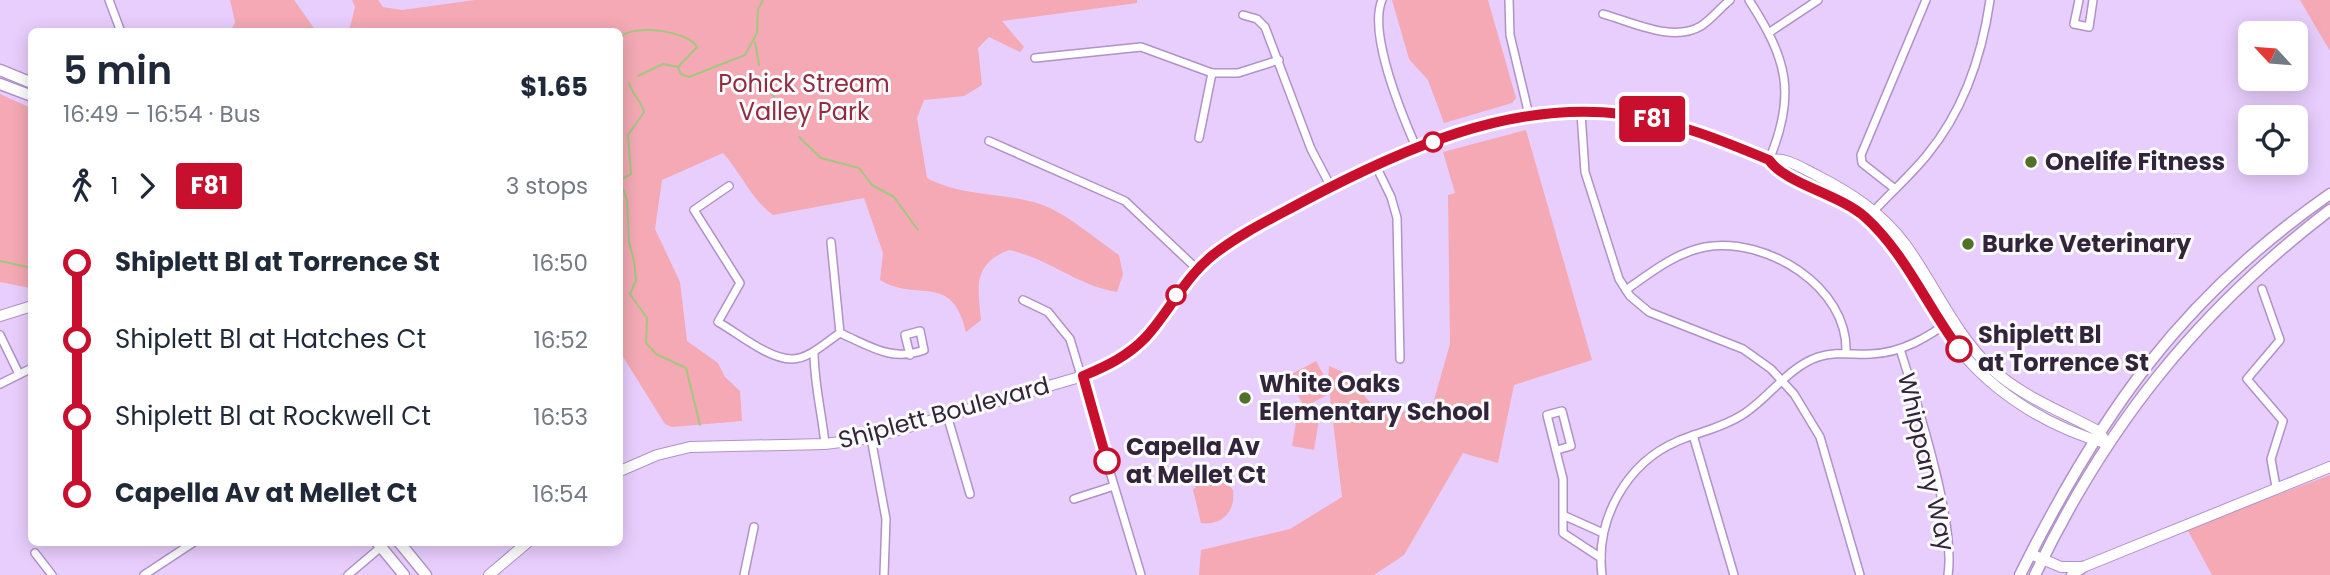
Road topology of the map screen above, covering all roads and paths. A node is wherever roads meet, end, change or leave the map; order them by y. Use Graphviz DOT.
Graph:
graph roads {
  1 [pos="109,0"];
  2 [pos="1382,0"];
  3 [pos="1510,0"];
  4 [pos="1731,0"];
  5 [pos="1749,0"];
  6 [pos="1818,0"];
  7 [pos="1926,0"];
  8 [pos="1990,0"];
  9 [pos="2079,0"];
  10 [pos="2094,0"];
  11 [pos="1603,13"];
  12 [pos="1243,15"];
  13 [pos="120,28"];
  14 [pos="1770,32"];
  15 [pos="1035,58"];
  16 [pos="1279,60"];
  17 [pos="0,70"];
  18 [pos="1212,73"];
  19 [pos="28,81"];
  20 [pos="0,84"];
  21 [pos="28,94"];
  22 [pos="1580,113"];
  23 [pos="1529,116"];
  24 [pos="1199,138"];
  25 [pos="989,141"];
  26 [pos="1416,147"];
  27 [pos="1769,160"];
  28 [pos="1375,164"];
  29 [pos="729,186"];
  30 [pos="1331,187"];
  31 [pos="1895,189"];
  32 [pos="2330,194"];
  33 [pos="2330,210"];
  34 [pos="1871,215"];
  35 [pos="831,242"];
  36 [pos="1197,269"];
  37 [pos="2262,289"];
  38 [pos="1626,290"];
  39 [pos="1023,300"];
  40 [pos="28,307"];
  41 [pos="0,316"];
  42 [pos="1953,319"];
  43 [pos="1943,326"];
  44 [pos="839,332"];
  45 [pos="0,335"];
  46 [pos="1900,349"];
  47 [pos="814,352"];
  48 [pos="1846,354"];
  49 [pos="910,355"];
  50 [pos="1400,359"];
  51 [pos="28,370"];
  52 [pos="19,374"];
  53 [pos="1083,376"];
  54 [pos="1783,381"];
  55 [pos="0,384"];
  56 [pos="947,415"];
  57 [pos="1693,435"];
  58 [pos="2096,435"];
  59 [pos="871,438"];
  60 [pos="825,444"];
  61 [pos="2108,444"];
  62 [pos="1557,450"];
  63 [pos="2330,467"];
  64 [pos="623,470"];
  65 [pos="1114,486"];
  66 [pos="2276,487"];
  67 [pos="971,494"];
  68 [pos="1074,499"];
  69 [pos="1565,516"];
  70 [pos="754,527"];
  71 [pos="1603,533"];
  72 [pos="188,546"];
  73 [pos="378,546"];
  74 [pos="380,546"];
  75 [pos="402,546"];
  76 [pos="523,546"];
  77 [pos="35,552"];
  78 [pos="2031,554"];
  79 [pos="1601,558"];
  80 [pos="2042,560"];
  81 [pos="2083,567"];
  82 [pos="52,575"];
  83 [pos="144,575"];
  84 [pos="348,575"];
  85 [pos="404,575"];
  86 [pos="426,575"];
  87 [pos="489,575"];
  88 [pos="744,575"];
  89 [pos="884,575"];
  90 [pos="1140,575"];
  91 [pos="1602,575"];
  92 [pos="1734,575"];
  93 [pos="1860,575"];
  94 [pos="1948,575"];
  95 [pos="2020,575"];
  96 [pos="2035,575"];
  97 [pos="2072,575"];
  1 -- 13 [label="street"];
  2 -- 26 [label="street"];
  3 -- 23 [label="street"];
  4 -- 11 [label="street"];
  5 -- 14 [label="street"];
  6 -- 14 [label="street"];
  7 -- 31 [label="street"];
  8 -- 31 [label="street"];
  9 -- 10 [label="street"];
  12 -- 16 [label="street"];
  14 -- 27 [label="street"];
  15 -- 18 [label="street"];
  16 -- 18 [label="street"];
  16 -- 30 [label="street"];
  17 -- 19 [label="main road"];
  18 -- 24 [label="street"];
  20 -- 21 [label="main road"];
  22 -- 23 [label="street, Shiplett Boulevard"];
  22 -- 27 [label="street, Shiplett Boulevard"];
  22 -- 38 [label="street"];
  23 -- 26 [label="street, Shiplett Boulevard"];
  25 -- 36 [label="street"];
  26 -- 28 [label="street, Shiplett Boulevard"];
  27 -- 34 [label="street, Shiplett Boulevard"];
  28 -- 30 [label="street, Shiplett Boulevard"];
  28 -- 50 [label="street"];
  29 -- 47 [label="street"];
  30 -- 36 [label="street, Shiplett Boulevard"];
  31 -- 34 [label="street"];
  32 -- 58 [label="main road"];
  33 -- 61 [label="main road"];
  34 -- 42 [label="street, Shiplett Boulevard"];
  34 -- 43 [label="street, Shiplett Boulevard"];
  35 -- 44 [label="street"];
  36 -- 53 [label="street, Shiplett Boulevard"];
  37 -- 66 [label="street"];
  38 -- 48 [label="street"];
  38 -- 54 [label="street"];
  39 -- 53 [label="street"];
  40 -- 41 [label="street"];
  42 -- 43 [label="street"];
  42 -- 58 [label="street, Shiplett Boulevard"];
  43 -- 46 [label="street"];
  43 -- 58 [label="street, Shiplett Boulevard"];
  44 -- 47 [label="street"];
  44 -- 49 [label="street"];
  45 -- 52 [label="street"];
  46 -- 48 [label="street"];
  46 -- 94 [label="street, Whippany Way"];
  47 -- 60 [label="street"];
  48 -- 54 [label="street"];
  51 -- 52 [label="street"];
  52 -- 55 [label="street"];
  53 -- 56 [label="street, Shiplett Boulevard"];
  53 -- 65 [label="street"];
  54 -- 57 [label="street"];
  54 -- 93 [label="street"];
  56 -- 59 [label="street, Shiplett Boulevard"];
  56 -- 67 [label="street"];
  57 -- 71 [label="street"];
  57 -- 92 [label="street"];
  58 -- 61 [label="street, Shiplett Boulevard"];
  58 -- 78 [label="main road"];
  59 -- 60 [label="street, Shiplett Boulevard"];
  59 -- 89 [label="street"];
  60 -- 64 [label="street, Shiplett Boulevard"];
  61 -- 80 [label="main road"];
  62 -- 62 [label="street"];
  62 -- 69 [label="street"];
  63 -- 66 [label="street"];
  65 -- 68 [label="street"];
  65 -- 90 [label="street"];
  66 -- 81 [label="street"];
  69 -- 71 [label="street"];
  69 -- 79 [label="street"];
  70 -- 88 [label="street"];
  71 -- 79 [label="street"];
  72 -- 83 [label="street"];
  73 -- 84 [label="street"];
  74 -- 85 [label="main road"];
  75 -- 86 [label="main road"];
  76 -- 87 [label="street"];
  77 -- 82 [label="street"];
  78 -- 80 [label="street"];
  78 -- 95 [label="main road"];
  79 -- 91 [label="street"];
  80 -- 81 [label="street"];
  80 -- 96 [label="main road"];
  81 -- 97 [label="main road"];
}
